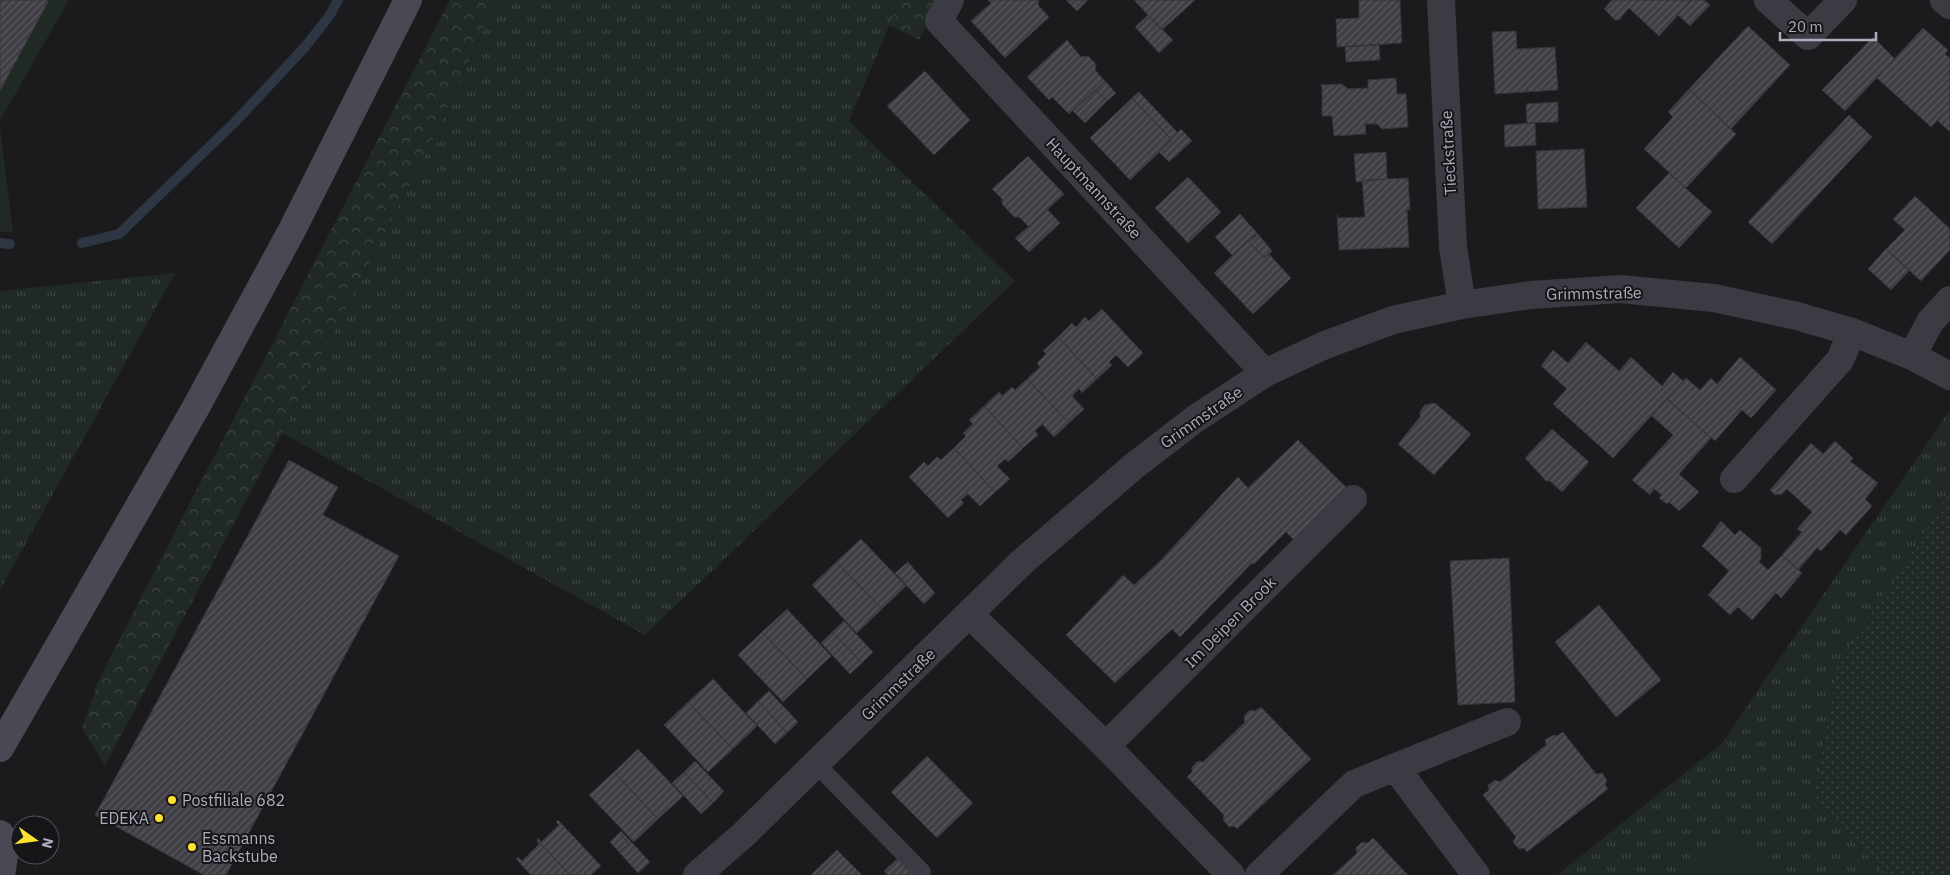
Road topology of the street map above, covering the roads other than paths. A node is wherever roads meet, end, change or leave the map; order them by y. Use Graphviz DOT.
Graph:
graph roads {
  1 [pos="408,0"];
  2 [pos="950,0"];
  3 [pos="1440,0"];
  4 [pos="1768,0"];
  5 [pos="1843,0"];
  6 [pos="1944,0"];
  7 [pos="1950,5"];
  8 [pos="1950,300"];
  9 [pos="1462,305"];
  10 [pos="1852,332"];
  11 [pos="1912,356"];
  12 [pos="1265,373"];
  13 [pos="1950,376"];
  14 [pos="1734,479"];
  15 [pos="1354,499"];
  16 [pos="970,615"];
  17 [pos="1507,722"];
  18 [pos="1106,746"];
  19 [pos="0,748"];
  20 [pos="816,764"];
  21 [pos="1395,767"];
  22 [pos="0,834"];
  23 [pos="922,872"];
  24 [pos="1,875"];
  25 [pos="697,875"];
  26 [pos="1231,875"];
  27 [pos="1259,875"];
  28 [pos="1476,875"];
  1 -- 19 [label="main road"];
  2 -- 12 [label="street, Hauptmannstraße"];
  3 -- 9 [label="street, Tieckstraße"];
  4 -- 5 [label="street"];
  6 -- 7 [label="street"];
  8 -- 11 [label="street"];
  9 -- 10 [label="street, Grimmstraße"];
  9 -- 12 [label="street, Grimmstraße"];
  10 -- 11 [label="street, Grimmstraße"];
  10 -- 14 [label="street"];
  11 -- 13 [label="street, Grimmstraße"];
  12 -- 16 [label="street, Grimmstraße"];
  15 -- 18 [label="street, Im Deipen Brook"];
  16 -- 18 [label="street"];
  16 -- 20 [label="street, Grimmstraße"];
  17 -- 21 [label="street"];
  18 -- 26 [label="street"];
  20 -- 23 [label="lane"];
  20 -- 25 [label="street, Grimmstraße"];
  21 -- 27 [label="street"];
  21 -- 28 [label="street"];
  22 -- 24 [label="main road"];
}
